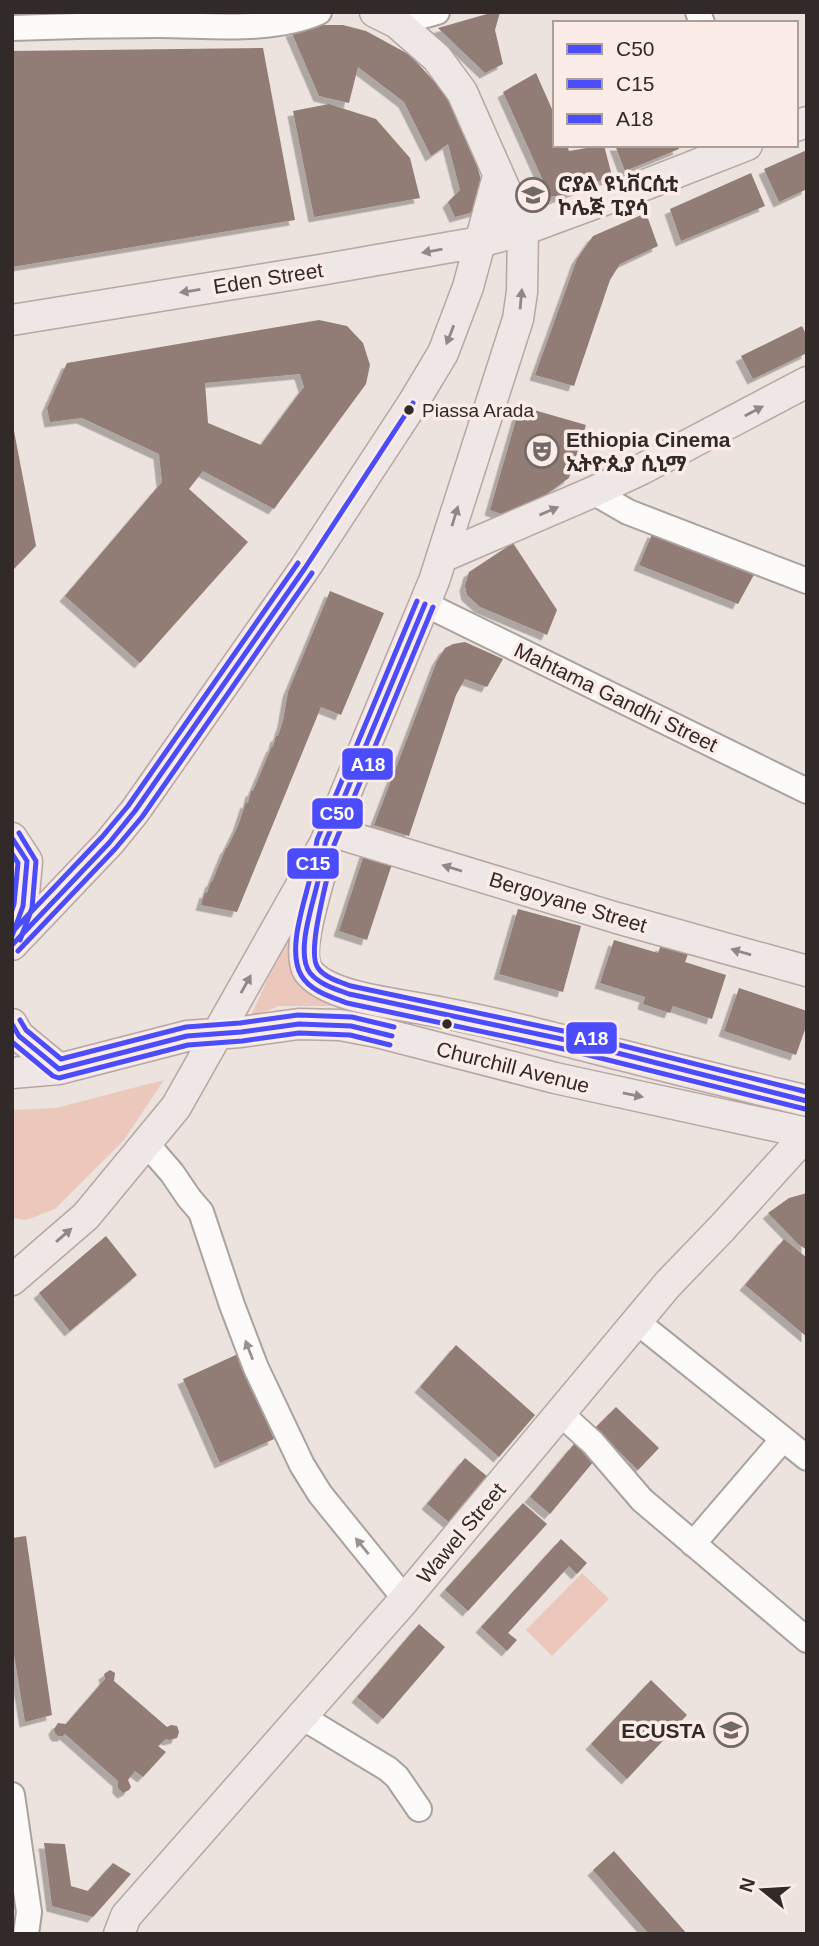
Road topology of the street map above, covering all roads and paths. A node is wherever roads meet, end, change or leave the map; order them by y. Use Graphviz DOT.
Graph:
graph roads {
  1 [pos="319,12"];
  2 [pos="437,12"];
  3 [pos="386,18"];
  4 [pos="12,28"];
  5 [pos="742,147"];
  6 [pos="498,176"];
  7 [pos="523,230"];
  8 [pos="480,242"];
  9 [pos="12,320"];
  10 [pos="807,382"];
  11 [pos="593,492"];
  12 [pos="442,557"];
  13 [pos="807,581"];
  14 [pos="425,604"];
  15 [pos="807,791"];
  16 [pos="328,837"];
  17 [pos="12,838"];
  18 [pos="12,868"];
  19 [pos="23,906"];
  20 [pos="12,937"];
  21 [pos="12,945"];
  22 [pos="807,971"];
  23 [pos="12,1024"];
  24 [pos="218,1033"];
  25 [pos="59,1069"];
  26 [pos="12,1073"];
  27 [pos="807,1101"];
  28 [pos="807,1133"];
  29 [pos="146,1143"];
  30 [pos="15,1272"];
  31 [pos="636,1321"];
  32 [pos="561,1413"];
  33 [pos="783,1439"];
  34 [pos="807,1458"];
  35 [pos="694,1544"];
  36 [pos="405,1599"];
  37 [pos="807,1640"];
  38 [pos="302,1717"];
  39 [pos="12,1795"];
  40 [pos="419,1810"];
  41 [pos="28,1923"];
  42 [pos="123,1925"];
  43 [pos="45,1934"];
  44 [pos="99,1934"];
  1 -- 4 [label="street"];
  2 -- 3 [label="street"];
  3 -- 6 [label="main road"];
  5 -- 7 [label="main road, Eden Street"];
  6 -- 7 [label="main road"];
  6 -- 8 [label="main road"];
  7 -- 8 [label="main road, Eden Street"];
  12 -- 7 [label="main road, one-way"];
  8 -- 9 [label="main road, Eden Street, one-way"];
  8 -- 21 [label="main road, one-way"];
  11 -- 10 [label="main road, one-way"];
  12 -- 11 [label="main road, one-way"];
  11 -- 13 [label="street"];
  12 -- 14 [label="main road"];
  14 -- 15 [label="street, Mahtama Gandhi Street"];
  14 -- 16 [label="main road"];
  22 -- 16 [label="main road, Bergoyane Street, one-way"];
  24 -- 16 [label="main road, one-way"];
  16 -- 27 [label="main road, Churchill Avenue"];
  17 -- 19 [label="main road"];
  18 -- 19 [label="main road"];
  19 -- 20 [label="main road"];
  23 -- 25 [label="main road"];
  24 -- 25 [label="main road, Churchill Avenue"];
  24 -- 28 [label="main road, Churchill Avenue, one-way"];
  24 -- 29 [label="main road"];
  25 -- 26 [label="main road, Churchill Avenue"];
  28 -- 31 [label="main road, Wawel Street"];
  30 -- 29 [label="main road, one-way"];
  36 -- 29 [label="street, one-way"];
  31 -- 32 [label="main road, Wawel Street"];
  31 -- 33 [label="street"];
  32 -- 35 [label="street"];
  32 -- 36 [label="main road, Wawel Street"];
  33 -- 34 [label="street"];
  33 -- 35 [label="street"];
  35 -- 37 [label="street"];
  36 -- 38 [label="main road, Wawel Street"];
  38 -- 40 [label="street"];
  38 -- 42 [label="main road, Wawel Street"];
  39 -- 41 [label="street"];
  41 -- 43 [label="street"];
  42 -- 44 [label="main road, Wawel Street"];
}
